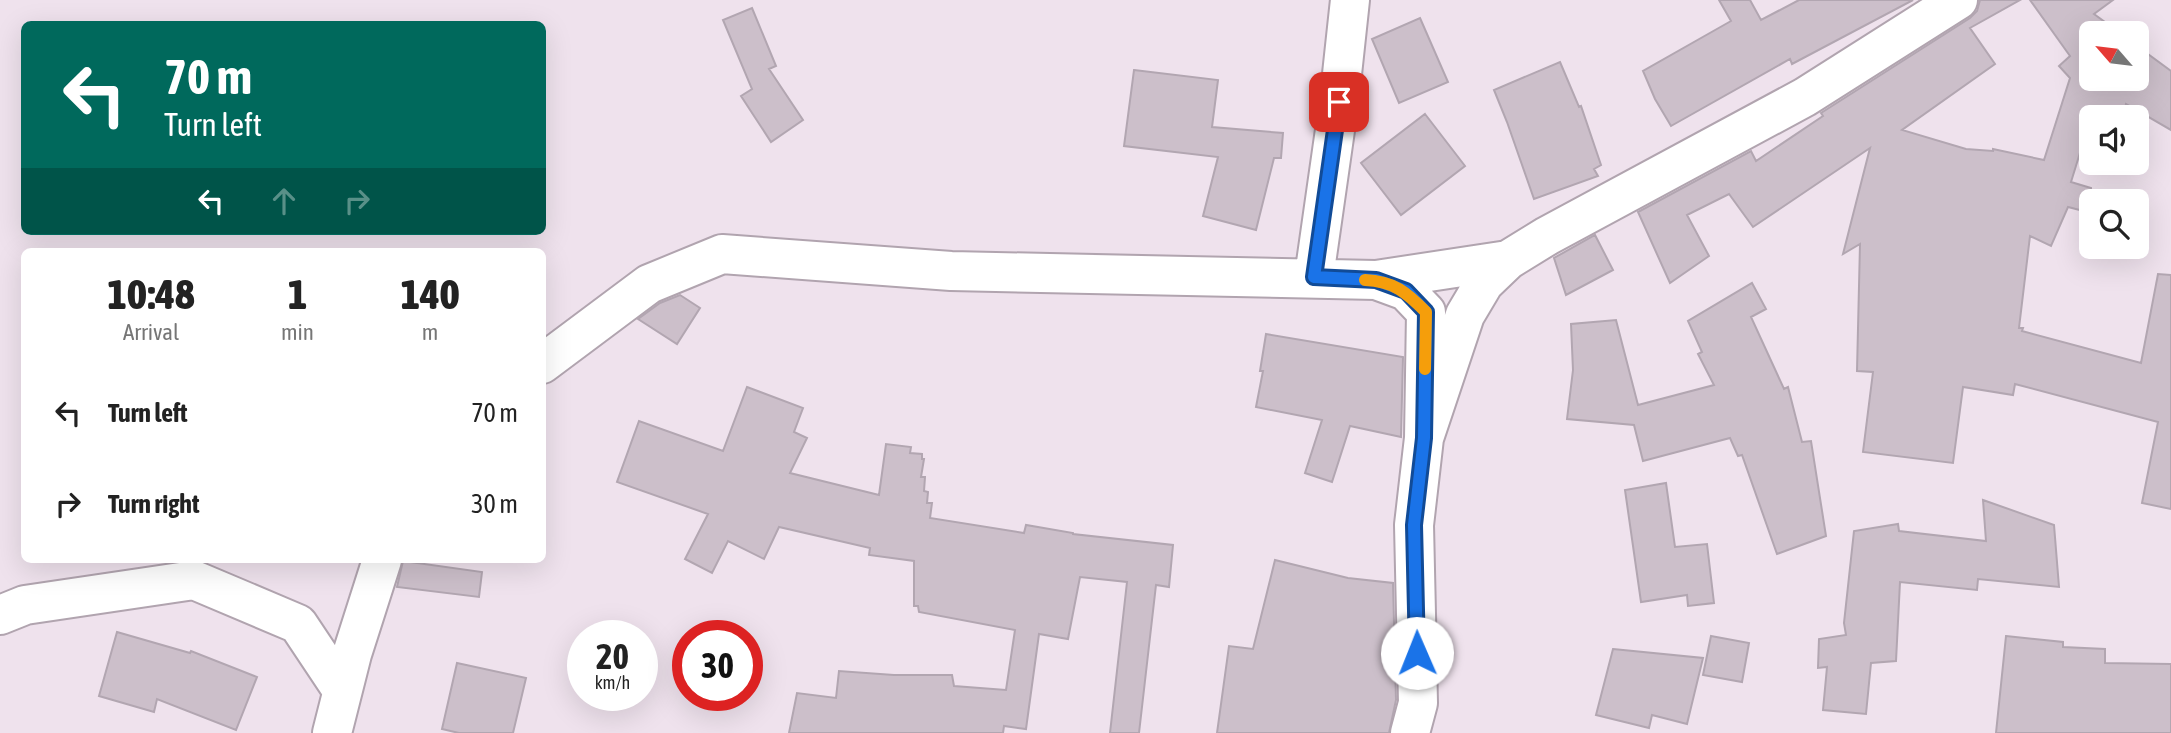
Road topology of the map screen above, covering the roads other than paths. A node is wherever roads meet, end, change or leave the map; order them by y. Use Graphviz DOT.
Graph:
graph roads {
  1 [pos="1350,0"];
  2 [pos="1958,0"];
  3 [pos="1508,260"];
  4 [pos="1314,277"];
  5 [pos="1376,280"];
  6 [pos="546,361"];
  7 [pos="1424,438"];
  8 [pos="381,563"];
  9 [pos="0,615"];
  10 [pos="342,690"];
  11 [pos="332,733"];
  12 [pos="1410,733"];
  1 -- 4 [label="street"];
  2 -- 3 [label="street"];
  3 -- 5 [label="street"];
  3 -- 7 [label="street"];
  4 -- 5 [label="street"];
  4 -- 6 [label="street"];
  5 -- 7 [label="street"];
  7 -- 12 [label="street"];
  8 -- 10 [label="street"];
  9 -- 10 [label="street"];
  10 -- 11 [label="street"];
}
